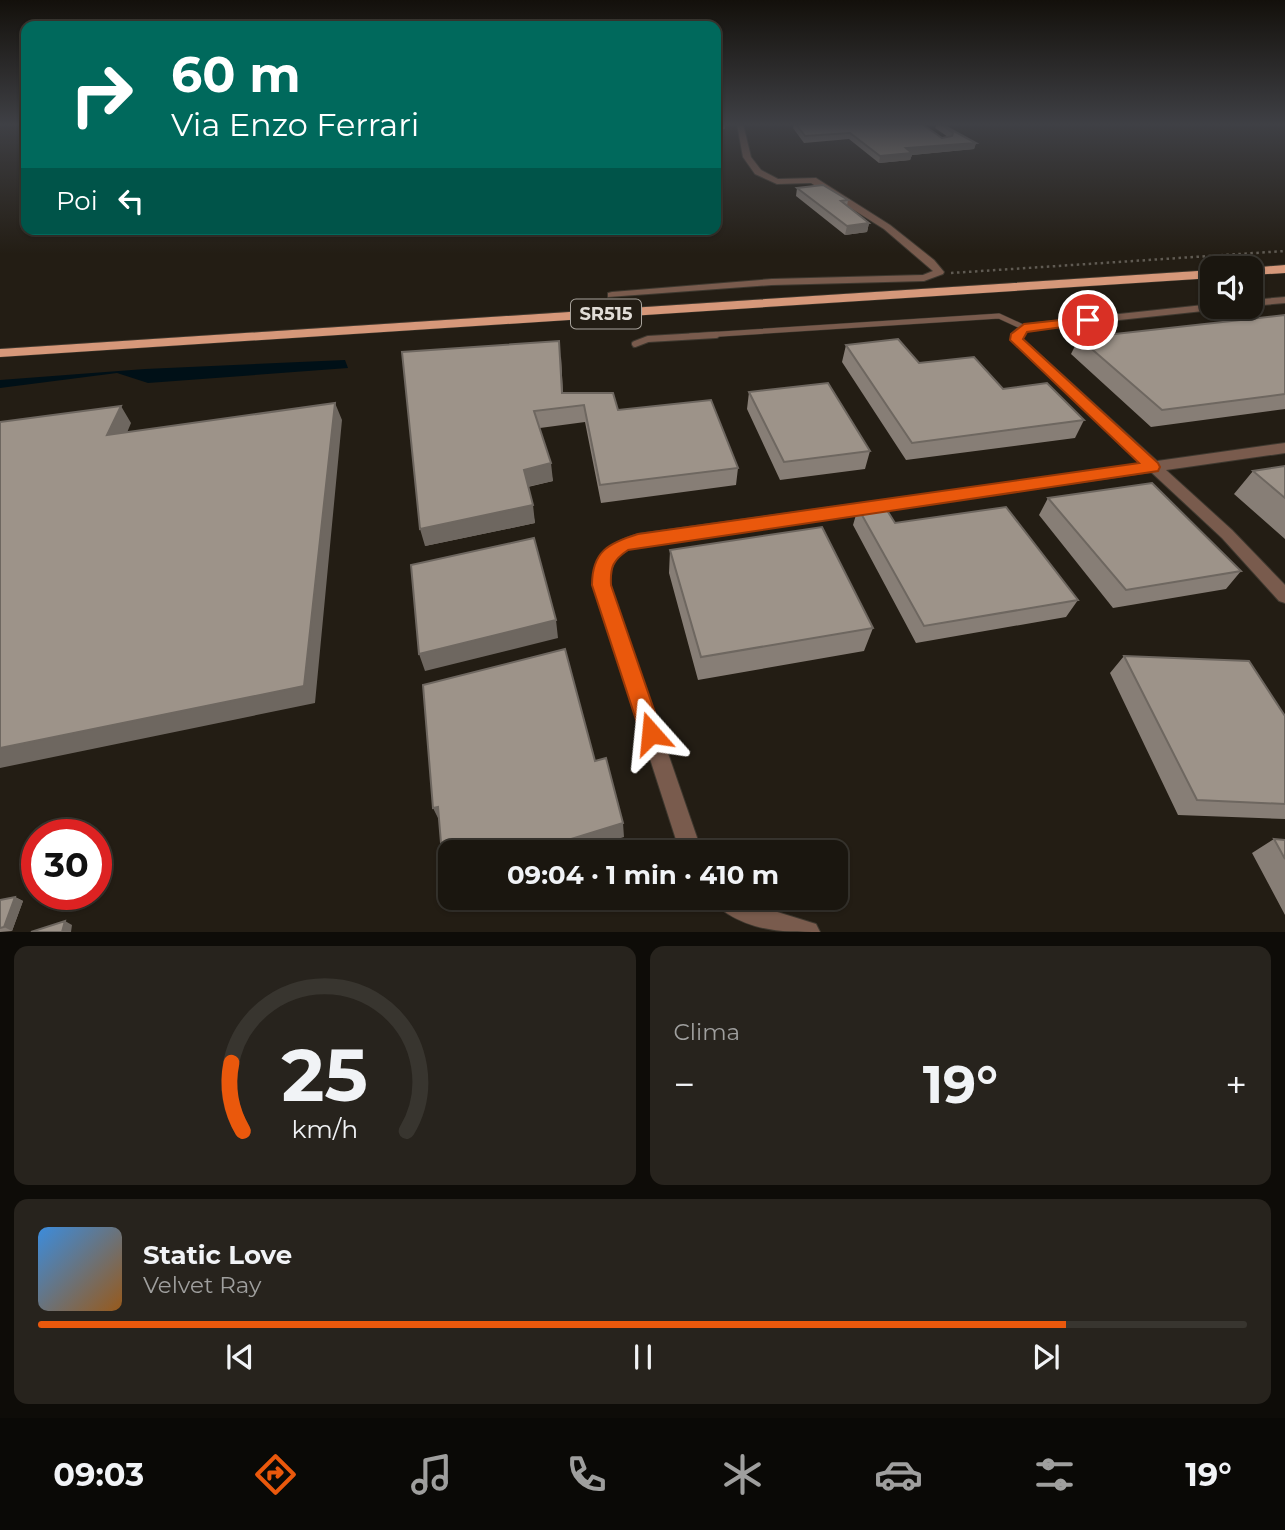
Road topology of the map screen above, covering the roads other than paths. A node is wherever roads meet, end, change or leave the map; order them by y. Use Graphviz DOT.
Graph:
graph roads {
  1 [pos="755,167"];
  2 [pos="1285,269"];
  3 [pos="1263,270"];
  4 [pos="1200,275"];
  5 [pos="612,295"];
  6 [pos="1285,300"];
  7 [pos="1263,302"];
  8 [pos="1200,308"];
  9 [pos="1025,328"];
  10 [pos="635,344"];
  11 [pos="0,353"];
  12 [pos="1285,448"];
  13 [pos="1152,467"];
  14 [pos="1285,596"];
  15 [pos="687,840"];
  16 [pos="742,910"];
  17 [pos="808,932"];
  1 -- 5 [label="street"];
  2 -- 3 [label="main road"];
  4 -- 11 [label="main road, SR515"];
  6 -- 7 [label="street"];
  8 -- 9 [label="street"];
  9 -- 10 [label="lane"];
  9 -- 13 [label="street"];
  12 -- 13 [label="street"];
  13 -- 14 [label="street"];
  13 -- 15 [label="street"];
  16 -- 17 [label="street"];
}
